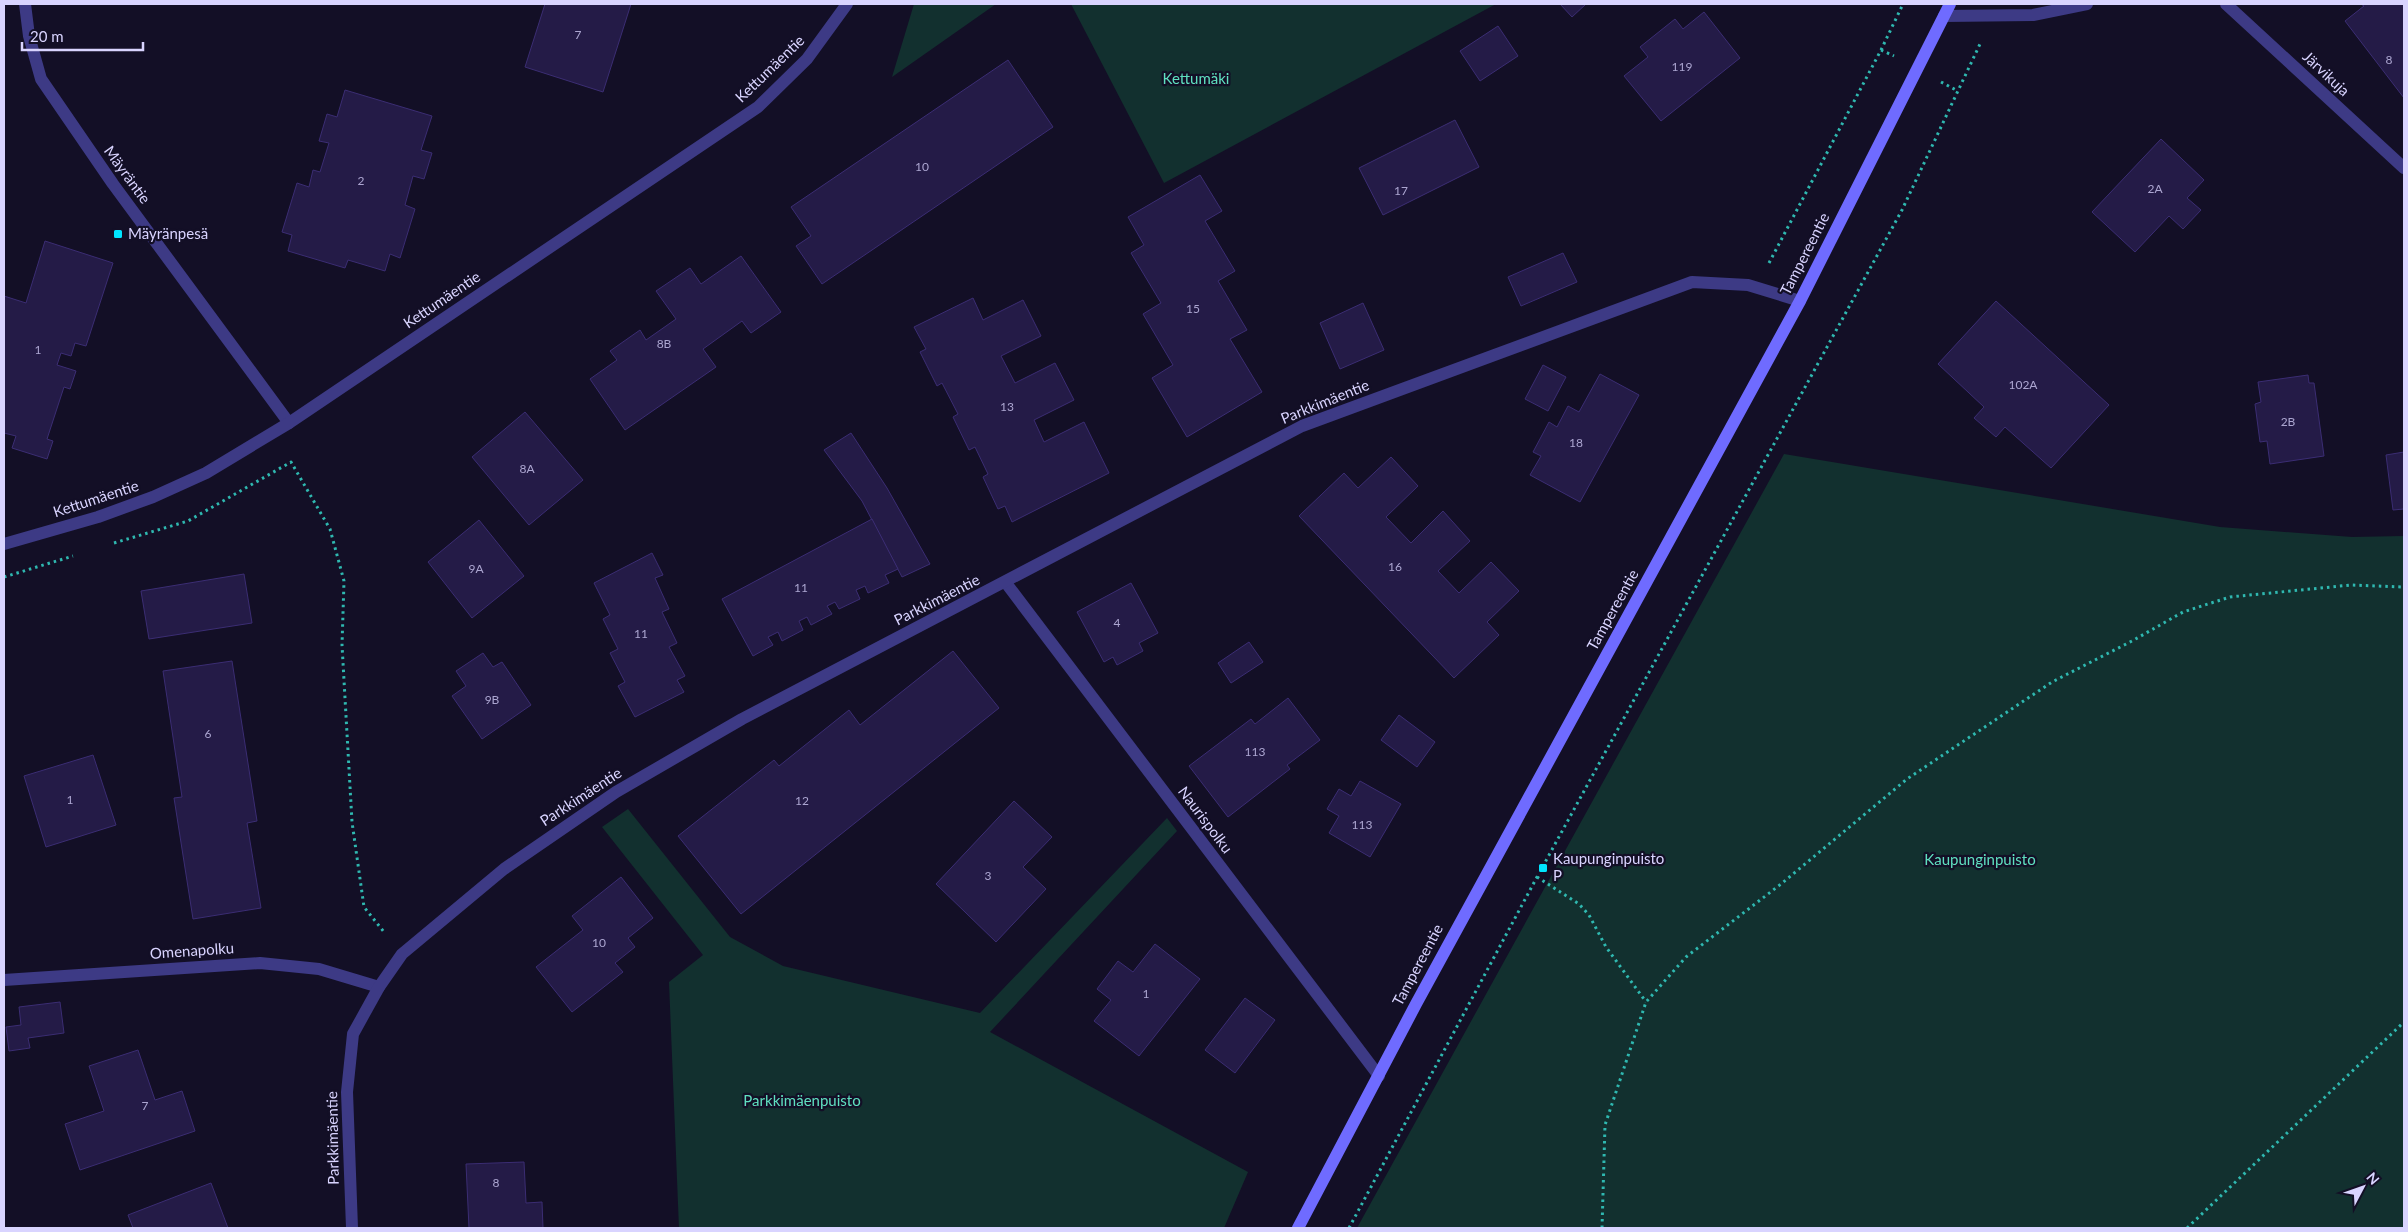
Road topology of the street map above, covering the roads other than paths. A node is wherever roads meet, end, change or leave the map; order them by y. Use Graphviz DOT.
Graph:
graph roads {
  1 [pos="25,4"];
  2 [pos="847,4"];
  3 [pos="1950,4"];
  4 [pos="2087,4"];
  5 [pos="2226,4"];
  6 [pos="1944,16"];
  7 [pos="2404,168"];
  8 [pos="1800,302"];
  9 [pos="289,423"];
  10 [pos="4,544"];
  11 [pos="1006,583"];
  12 [pos="4,980"];
  13 [pos="379,987"];
  14 [pos="1379,1076"];
  15 [pos="352,1228"];
  16 [pos="1298,1228"];
  1 -- 9 [label="street, Mäyräntie"];
  2 -- 9 [label="street, Kettumäentie"];
  3 -- 6 [label="main road, Tampereentie"];
  4 -- 6 [label="street"];
  5 -- 7 [label="street, Järvikuja"];
  6 -- 8 [label="main road, Tampereentie"];
  8 -- 11 [label="street, Parkkimäentie"];
  8 -- 14 [label="main road, Tampereentie"];
  9 -- 10 [label="street, Kettumäentie"];
  11 -- 13 [label="street, Parkkimäentie"];
  11 -- 14 [label="street, Naurispolku"];
  12 -- 13 [label="street, Omenapolku"];
  13 -- 15 [label="street, Parkkimäentie"];
  14 -- 16 [label="main road, Tampereentie"];
}
